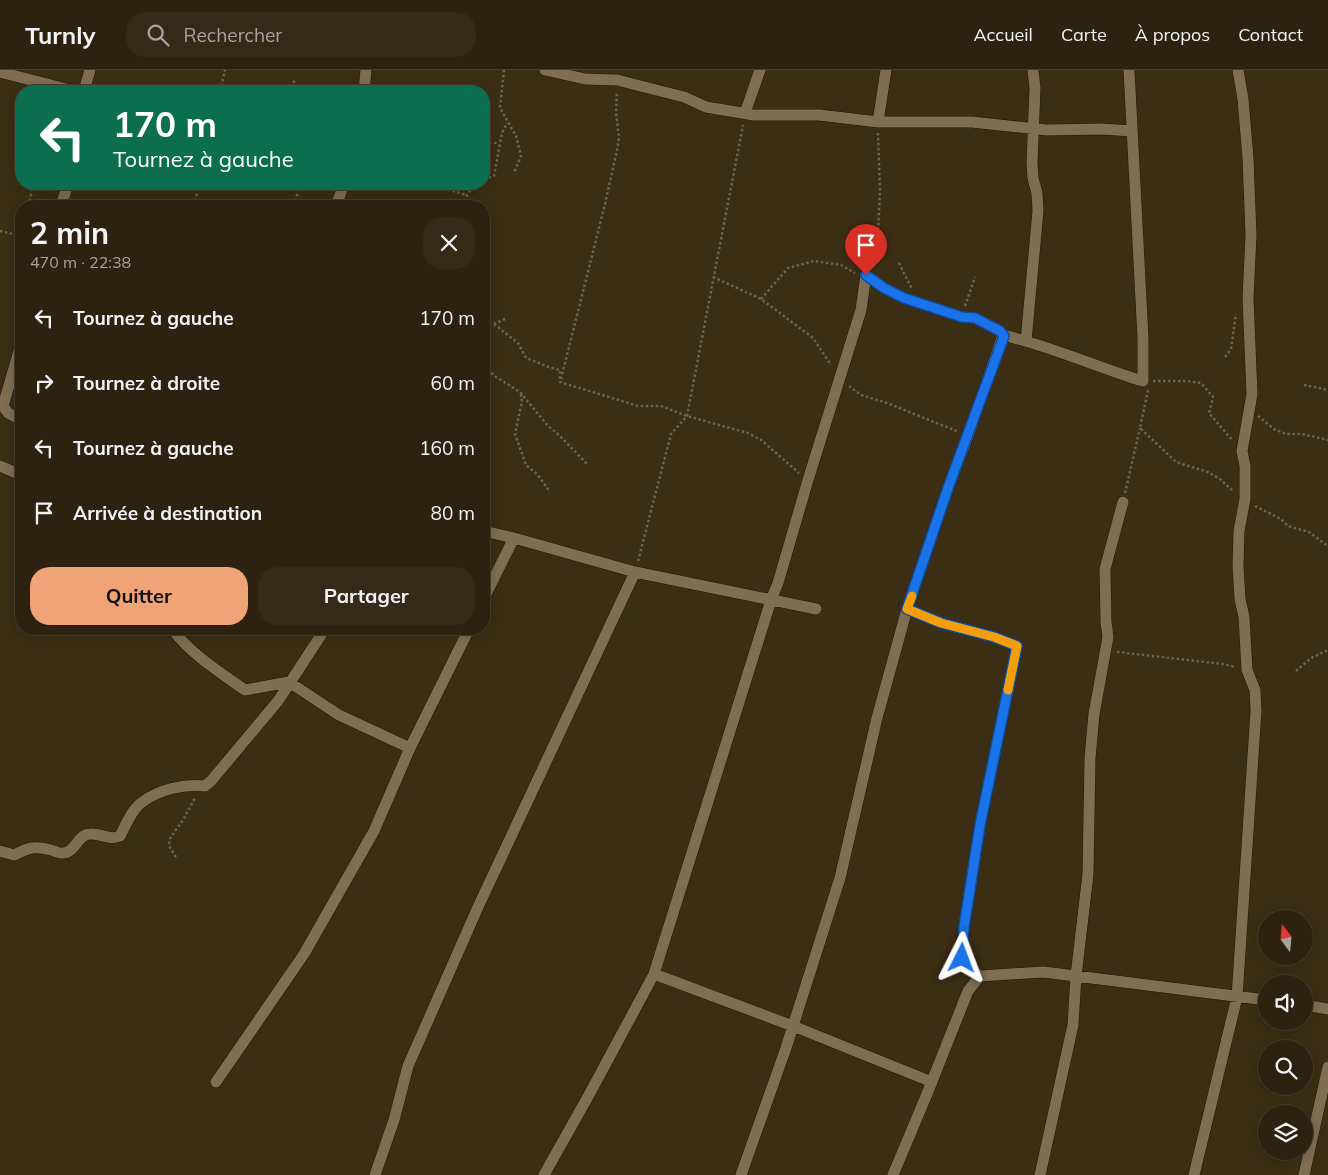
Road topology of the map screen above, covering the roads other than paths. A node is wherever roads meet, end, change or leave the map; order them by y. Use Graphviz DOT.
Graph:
graph roads {
  1 [pos="90,70"];
  2 [pos="366,70"];
  3 [pos="545,70"];
  4 [pos="760,70"];
  5 [pos="886,70"];
  6 [pos="1033,70"];
  7 [pos="1129,70"];
  8 [pos="1238,70"];
  9 [pos="0,72"];
  10 [pos="51,85"];
  11 [pos="86,85"];
  12 [pos="365,85"];
  13 [pos="745,113"];
  14 [pos="878,122"];
  15 [pos="1032,129"];
  16 [pos="1132,131"];
  17 [pos="1004,336"];
  18 [pos="1026,341"];
  19 [pos="15,363"];
  20 [pos="1,406"];
  21 [pos="15,417"];
  22 [pos="0,466"];
  23 [pos="15,472"];
  24 [pos="1123,502"];
  25 [pos="490,532"];
  26 [pos="514,538"];
  27 [pos="635,572"];
  28 [pos="490,586"];
  29 [pos="771,600"];
  30 [pos="816,609"];
  31 [pos="907,609"];
  32 [pos="176,635"];
  33 [pos="321,635"];
  34 [pos="466,635"];
  35 [pos="289,682"];
  36 [pos="410,748"];
  37 [pos="0,851"];
  38 [pos="654,974"];
  39 [pos="980,976"];
  40 [pos="1076,976"];
  41 [pos="1237,997"];
  42 [pos="1258,999"];
  43 [pos="1313,1006"];
  44 [pos="1328,1008"];
  45 [pos="793,1026"];
  46 [pos="1328,1067"];
  47 [pos="216,1082"];
  48 [pos="932,1082"];
  49 [pos="375,1175"];
  50 [pos="544,1175"];
  51 [pos="741,1175"];
  52 [pos="893,1175"];
  53 [pos="1040,1175"];
  54 [pos="1194,1175"];
  55 [pos="1304,1175"];
  1 -- 11 [label="street"];
  2 -- 12 [label="street"];
  3 -- 13 [label="street"];
  4 -- 13 [label="street"];
  5 -- 14 [label="street"];
  6 -- 15 [label="street"];
  7 -- 16 [label="street"];
  8 -- 41 [label="street"];
  9 -- 10 [label="street"];
  13 -- 14 [label="street"];
  14 -- 15 [label="street"];
  15 -- 16 [label="street"];
  15 -- 18 [label="street"];
  16 -- 18 [label="street"];
  17 -- 18 [label="street"];
  17 -- 29 [label="street"];
  17 -- 31 [label="street"];
  19 -- 20 [label="street"];
  20 -- 21 [label="street"];
  22 -- 23 [label="street"];
  24 -- 40 [label="street"];
  25 -- 26 [label="street"];
  26 -- 27 [label="street"];
  26 -- 28 [label="street"];
  27 -- 29 [label="street"];
  27 -- 49 [label="street"];
  29 -- 30 [label="street"];
  29 -- 38 [label="street"];
  31 -- 39 [label="street"];
  31 -- 45 [label="street"];
  32 -- 35 [label="street"];
  33 -- 35 [label="street"];
  34 -- 36 [label="street"];
  35 -- 36 [label="street"];
  35 -- 37 [label="street"];
  36 -- 47 [label="street"];
  38 -- 45 [label="street"];
  38 -- 50 [label="street"];
  39 -- 40 [label="street"];
  39 -- 48 [label="street"];
  40 -- 41 [label="street"];
  40 -- 53 [label="street"];
  41 -- 42 [label="street"];
  41 -- 54 [label="street"];
  43 -- 44 [label="street"];
  45 -- 48 [label="street"];
  45 -- 51 [label="street"];
  46 -- 55 [label="street"];
  48 -- 52 [label="street"];
}
